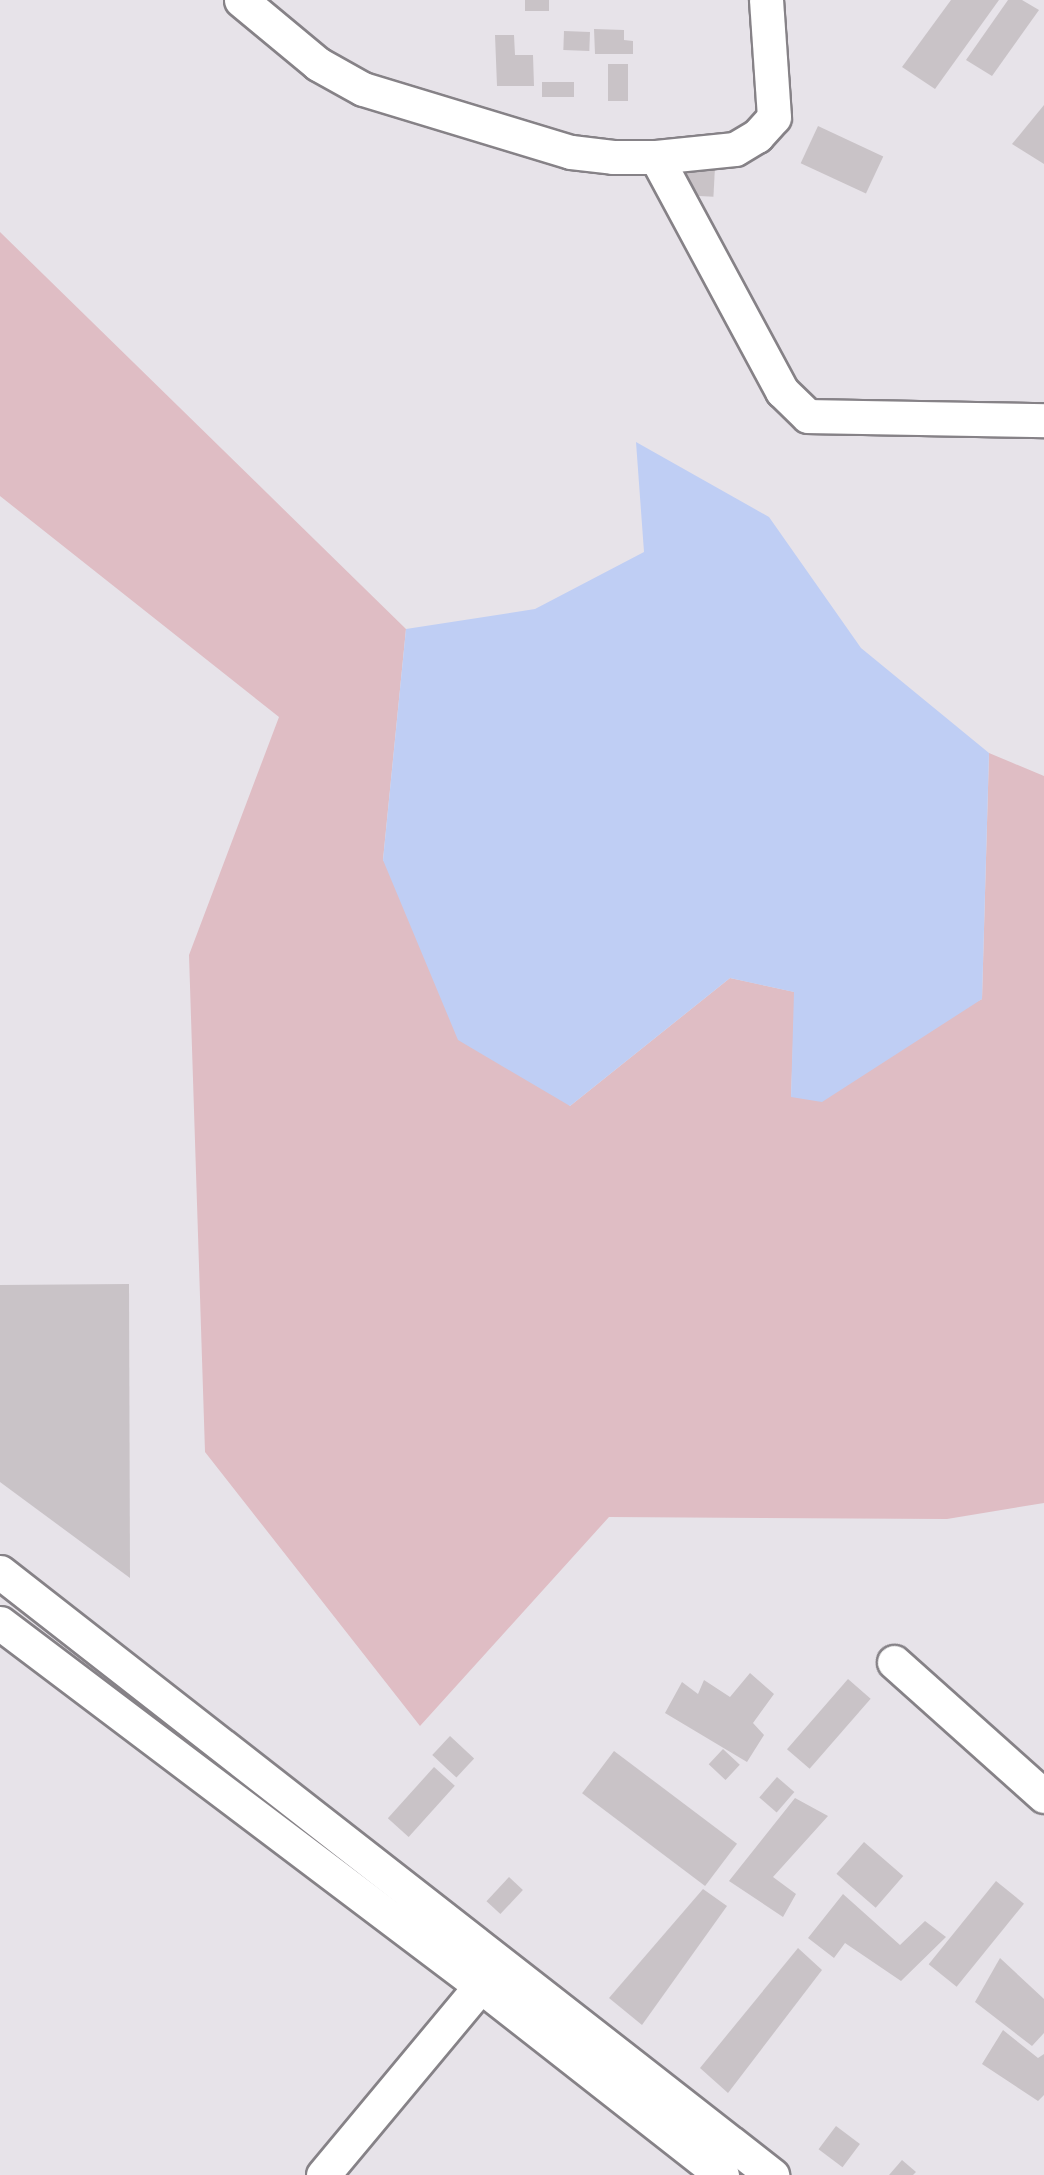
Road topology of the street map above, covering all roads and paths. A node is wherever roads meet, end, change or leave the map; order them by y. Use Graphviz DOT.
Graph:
graph roads {
  1 [pos="241,0"];
  2 [pos="766,0"];
  3 [pos="656,157"];
  4 [pos="1044,420"];
  5 [pos="0,1572"];
  6 [pos="0,1623"];
  7 [pos="894,1662"];
  8 [pos="1044,1796"];
  9 [pos="491,1975"];
  10 [pos="323,2175"];
  11 [pos="722,2175"];
  12 [pos="772,2175"];
  1 -- 3 [label="street"];
  2 -- 3 [label="street"];
  3 -- 4 [label="street"];
  5 -- 9 [label="street"];
  6 -- 9 [label="street"];
  7 -- 8 [label="street"];
  9 -- 10 [label="street"];
  9 -- 11 [label="street"];
  9 -- 12 [label="street"];
}
